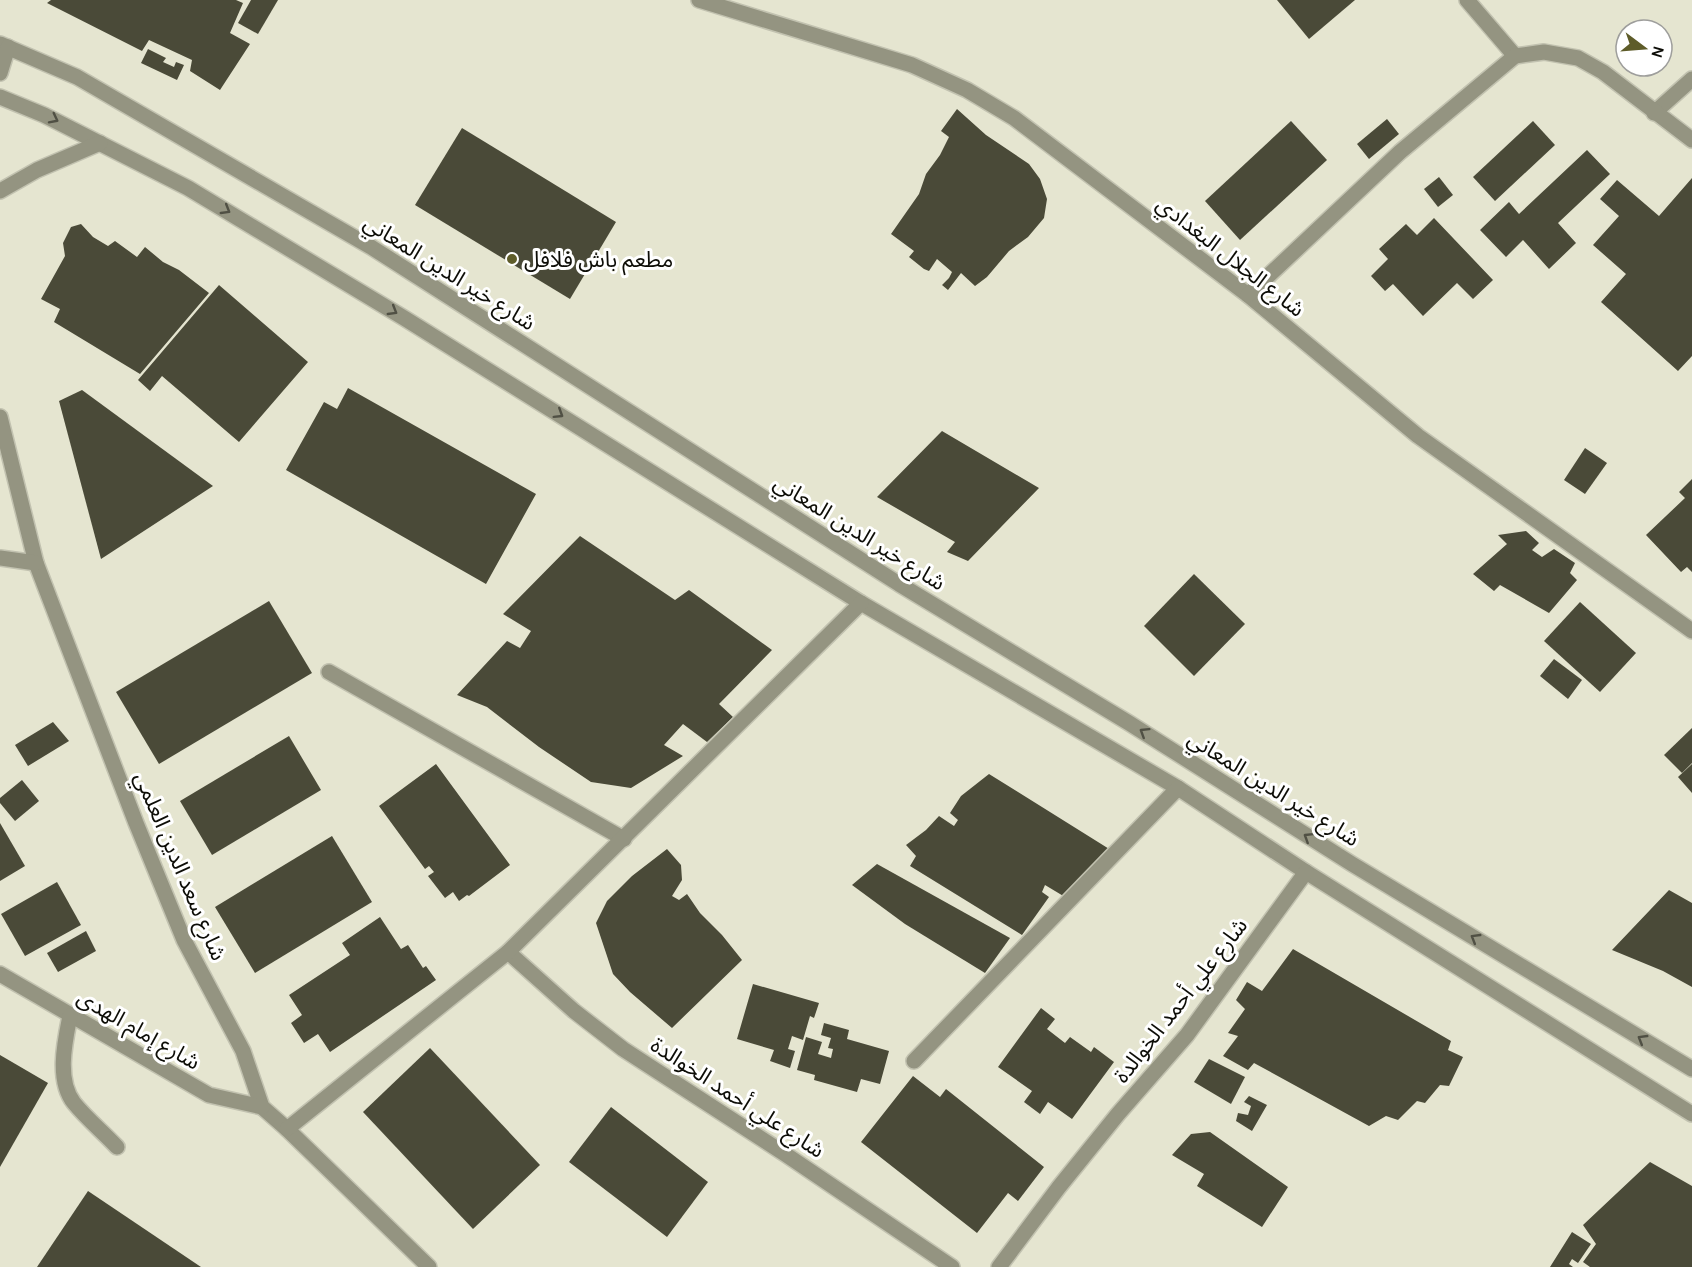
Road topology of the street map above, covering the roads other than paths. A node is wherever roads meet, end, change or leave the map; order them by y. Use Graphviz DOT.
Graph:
graph roads {
  1 [pos="699,0"];
  2 [pos="1467,0"];
  3 [pos="4,45"];
  4 [pos="1515,56"];
  5 [pos="0,73"];
  6 [pos="1692,79"];
  7 [pos="0,97"];
  8 [pos="1654,113"];
  9 [pos="1692,140"];
  10 [pos="100,143"];
  11 [pos="0,192"];
  12 [pos="1248,296"];
  13 [pos="0,417"];
  14 [pos="0,558"];
  15 [pos="36,563"];
  16 [pos="861,603"];
  17 [pos="1692,631"];
  18 [pos="329,672"];
  19 [pos="1178,788"];
  20 [pos="624,839"];
  21 [pos="1306,872"];
  22 [pos="508,952"];
  23 [pos="0,974"];
  24 [pos="70,1016"];
  25 [pos="914,1061"];
  26 [pos="1692,1069"];
  27 [pos="262,1107"];
  28 [pos="1692,1114"];
  29 [pos="287,1129"];
  30 [pos="117,1147"];
  31 [pos="429,1267"];
  32 [pos="952,1267"];
  33 [pos="999,1267"];
  1 -- 12 [label="street, شارع الجلال البغدادي"];
  2 -- 4 [label="street"];
  3 -- 5 [label="street"];
  26 -- 3 [label="street, شارع خير الدين المعاني, one-way"];
  4 -- 8 [label="street"];
  4 -- 12 [label="street"];
  6 -- 8 [label="street"];
  7 -- 10 [label="street, one-way"];
  8 -- 9 [label="street"];
  10 -- 11 [label="street"];
  10 -- 16 [label="street, one-way"];
  12 -- 17 [label="street, شارع الجلال البغدادي"];
  13 -- 15 [label="street, شارع سعد الدين العلمي"];
  14 -- 15 [label="street"];
  15 -- 27 [label="street, شارع سعد الدين العلمي"];
  16 -- 19 [label="street"];
  16 -- 20 [label="street"];
  18 -- 20 [label="street"];
  19 -- 21 [label="street"];
  19 -- 25 [label="street"];
  20 -- 22 [label="street"];
  21 -- 28 [label="street"];
  21 -- 33 [label="street, شارع علي أحمد الخوالدة"];
  22 -- 29 [label="street"];
  22 -- 32 [label="street, شارع علي أحمد الخوالدة"];
  23 -- 24 [label="street, شارع إمام الهدى"];
  24 -- 27 [label="street, شارع إمام الهدى"];
  24 -- 30 [label="street"];
  27 -- 29 [label="street, شارع سعد الدين العلمي"];
  29 -- 31 [label="street, شارع سعد الدين العلمي"];
}
